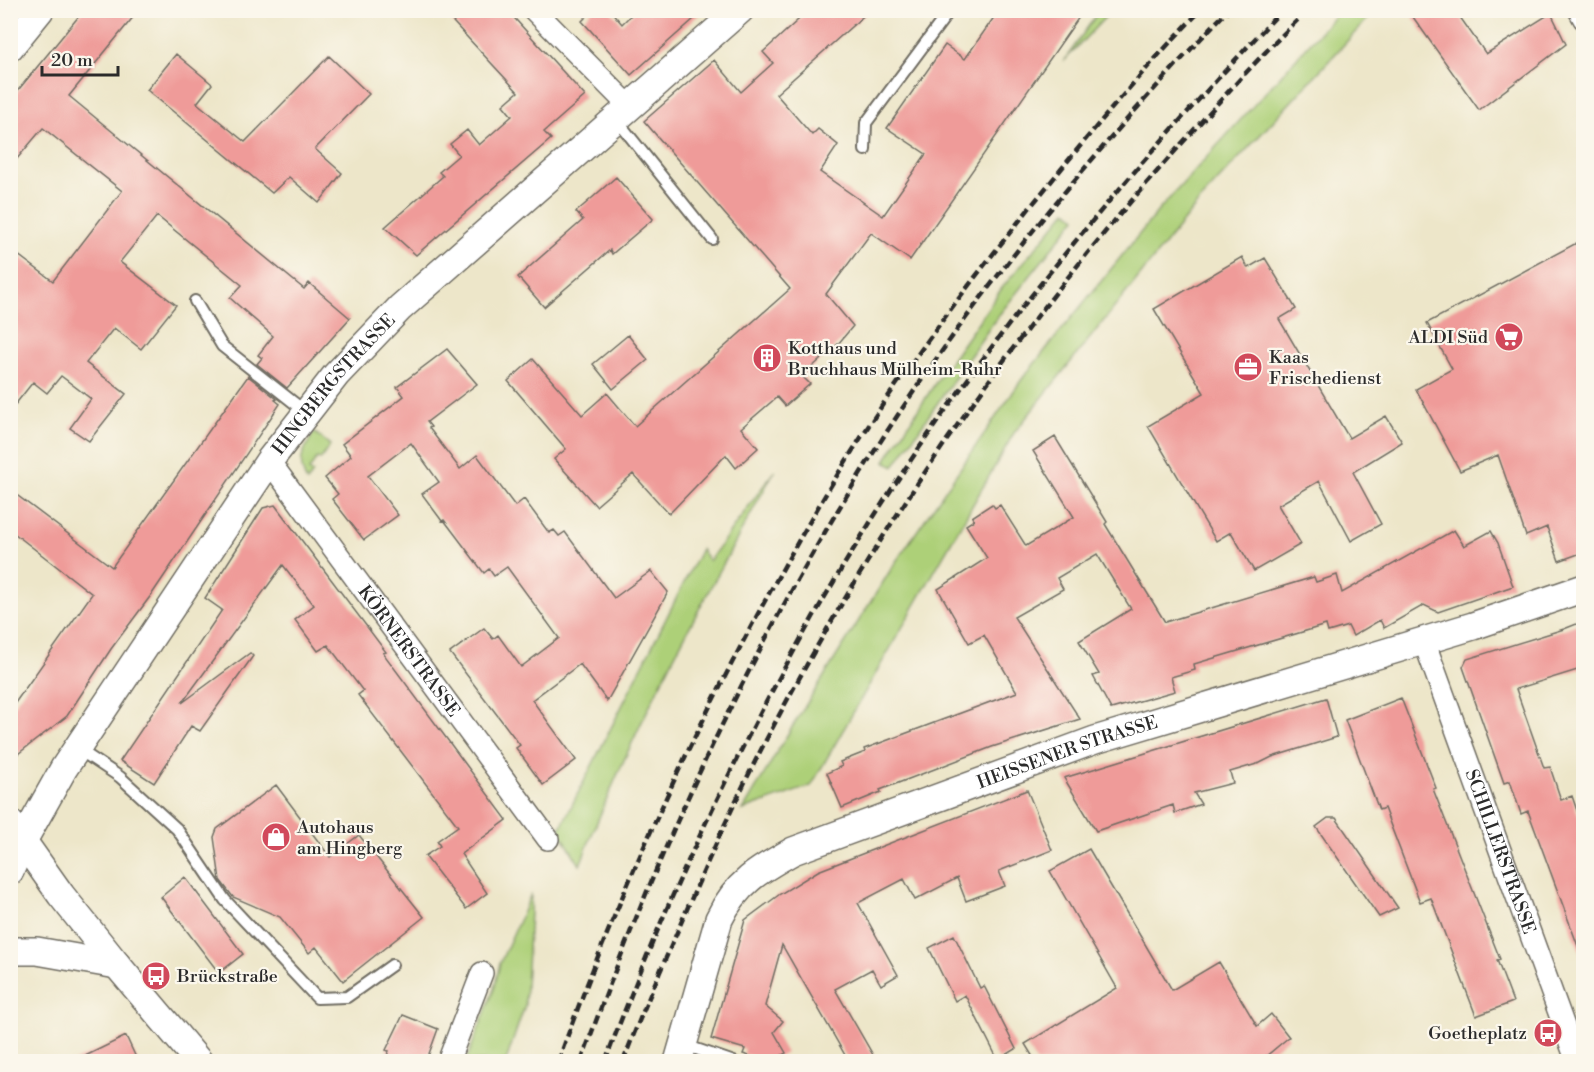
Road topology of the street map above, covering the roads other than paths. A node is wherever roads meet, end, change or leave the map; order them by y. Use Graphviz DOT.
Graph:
graph roads {
  1 [pos="40,10"];
  2 [pos="534,10"];
  3 [pos="740,10"];
  4 [pos="950,10"];
  5 [pos="1579,10"];
  6 [pos="1584,19"];
  7 [pos="10,47"];
  8 [pos="623,113"];
  9 [pos="865,150"];
  10 [pos="712,239"];
  11 [pos="195,301"];
  12 [pos="307,413"];
  13 [pos="269,462"];
  14 [pos="1584,588"];
  15 [pos="1424,641"];
  16 [pos="78,749"];
  17 [pos="15,839"];
  18 [pos="548,839"];
  19 [pos="10,871"];
  20 [pos="10,951"];
  21 [pos="392,964"];
  22 [pos="117,965"];
  23 [pos="482,973"];
  24 [pos="680,1053"];
  25 [pos="194,1059"];
  26 [pos="448,1062"];
  27 [pos="734,1062"];
  28 [pos="1577,1062"];
  1 -- 7 [label="street"];
  2 -- 8 [label="street"];
  3 -- 8 [label="street, HINGBERGSTRASSE"];
  4 -- 9 [label="lane"];
  5 -- 6 [label="street"];
  8 -- 10 [label="lane"];
  8 -- 12 [label="street, HINGBERGSTRASSE"];
  11 -- 12 [label="lane"];
  12 -- 13 [label="street, HINGBERGSTRASSE"];
  13 -- 16 [label="street, HINGBERGSTRASSE"];
  13 -- 18 [label="street, KÖRNERSTRASSE"];
  14 -- 15 [label="street, HEISSENER STRASSE"];
  15 -- 24 [label="street, HEISSENER STRASSE"];
  15 -- 28 [label="street, SCHILLERSTRASSE"];
  16 -- 17 [label="street, HINGBERGSTRASSE"];
  16 -- 21 [label="lane"];
  17 -- 19 [label="street, HINGBERGSTRASSE"];
  17 -- 22 [label="street"];
  20 -- 22 [label="street"];
  22 -- 25 [label="street"];
  23 -- 26 [label="street"];
  24 -- 27 [label="lane"];
}
